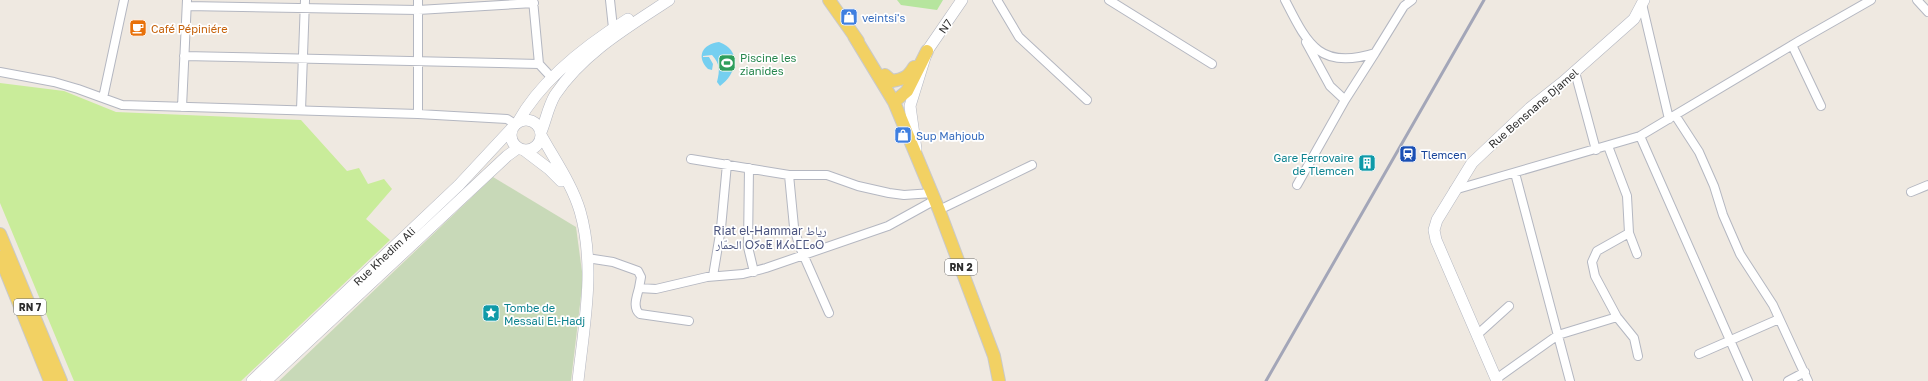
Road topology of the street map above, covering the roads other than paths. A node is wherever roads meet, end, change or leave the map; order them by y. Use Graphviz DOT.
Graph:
graph roads {
  1 [pos="124,0"];
  2 [pos="418,0"];
  3 [pos="610,0"];
  4 [pos="657,0"];
  5 [pos="669,0"];
  6 [pos="829,0"];
  7 [pos="962,0"];
  8 [pos="997,0"];
  9 [pos="1109,0"];
  10 [pos="1285,0"];
  11 [pos="1412,0"];
  12 [pos="1871,0"];
  13 [pos="1917,0"];
  14 [pos="534,2"];
  15 [pos="1643,2"];
  16 [pos="187,3"];
  17 [pos="305,4"];
  18 [pos="1927,9"];
  19 [pos="418,10"];
  20 [pos="613,28"];
  21 [pos="854,36"];
  22 [pos="1304,37"];
  23 [pos="1792,45"];
  24 [pos="927,51"];
  25 [pos="1375,53"];
  26 [pos="184,56"];
  27 [pos="303,60"];
  28 [pos="419,61"];
  29 [pos="539,64"];
  30 [pos="1212,64"];
  31 [pos="0,72"];
  32 [pos="1575,72"];
  33 [pos="885,75"];
  34 [pos="552,78"];
  35 [pos="103,98"];
  36 [pos="896,100"];
  37 [pos="1087,100"];
  38 [pos="1345,100"];
  39 [pos="1821,106"];
  40 [pos="182,107"];
  41 [pos="301,110"];
  42 [pos="418,114"];
  43 [pos="1672,117"];
  44 [pos="515,124"];
  45 [pos="541,133"];
  46 [pos="1640,136"];
  47 [pos="1608,146"];
  48 [pos="521,149"];
  49 [pos="1596,150"];
  50 [pos="916,155"];
  51 [pos="691,159"];
  52 [pos="727,164"];
  53 [pos="1032,166"];
  54 [pos="749,168"];
  55 [pos="1515,173"];
  56 [pos="789,175"];
  57 [pos="1297,185"];
  58 [pos="1928,185"];
  59 [pos="1454,190"];
  60 [pos="571,192"];
  61 [pos="1911,192"];
  62 [pos="936,201"];
  63 [pos="1628,233"];
  64 [pos="0,234"];
  65 [pos="1637,254"];
  66 [pos="803,256"];
  67 [pos="0,257"];
  68 [pos="587,258"];
  69 [pos="754,272"];
  70 [pos="713,276"];
  71 [pos="639,288"];
  72 [pos="1510,306"];
  73 [pos="829,313"];
  74 [pos="1617,317"];
  75 [pos="1779,319"];
  76 [pos="688,320"];
  77 [pos="1478,334"];
  78 [pos="1558,335"];
  79 [pos="1731,341"];
  80 [pos="1699,354"];
  81 [pos="1638,356"];
  82 [pos="1805,372"];
  83 [pos="1496,380"];
  84 [pos="50,381"];
  85 [pos="61,381"];
  86 [pos="252,381"];
  87 [pos="266,381"];
  88 [pos="578,381"];
  89 [pos="999,381"];
  90 [pos="1570,381"];
  91 [pos="1748,381"];
  92 [pos="1788,381"];
  93 [pos="1808,381"];
  1 -- 35 [label="street"];
  2 -- 19 [label="street"];
  3 -- 20 [label="street"];
  4 -- 20 [label="main road"];
  5 -- 45 [label="main road"];
  6 -- 21 [label="main road, RN 2"];
  7 -- 24 [label="main road, N7"];
  8 -- 37 [label="street"];
  9 -- 30 [label="street"];
  10 -- 22 [label="street"];
  11 -- 25 [label="street"];
  12 -- 23 [label="street"];
  13 -- 18 [label="street"];
  14 -- 19 [label="street"];
  14 -- 29 [label="street"];
  15 -- 32 [label="main road, Rue Bensnane Djamel"];
  15 -- 43 [label="street"];
  16 -- 17 [label="street"];
  16 -- 26 [label="street"];
  17 -- 19 [label="street"];
  17 -- 27 [label="street"];
  19 -- 28 [label="street"];
  20 -- 34 [label="main road"];
  21 -- 33 [label="main road, RN 2"];
  21 -- 36 [label="main road, RN 2"];
  22 -- 25 [label="street"];
  22 -- 38 [label="street"];
  23 -- 39 [label="street"];
  23 -- 43 [label="street"];
  24 -- 33 [label="main road"];
  24 -- 36 [label="main road"];
  24 -- 50 [label="main road, N7"];
  25 -- 38 [label="street"];
  26 -- 27 [label="street"];
  26 -- 40 [label="street"];
  27 -- 28 [label="street"];
  27 -- 41 [label="street"];
  28 -- 29 [label="street"];
  28 -- 42 [label="street"];
  29 -- 34 [label="street"];
  31 -- 35 [label="street"];
  32 -- 49 [label="street"];
  32 -- 59 [label="main road, Rue Bensnane Djamel"];
  33 -- 36 [label="main road, RN 2"];
  34 -- 44 [label="main road, Rue Khedim Ali"];
  35 -- 40 [label="street"];
  36 -- 50 [label="main road, RN 2"];
  38 -- 57 [label="street"];
  40 -- 41 [label="street"];
  41 -- 42 [label="street"];
  42 -- 44 [label="street"];
  43 -- 46 [label="street"];
  43 -- 75 [label="street"];
  44 -- 45 [label="main road"];
  44 -- 48 [label="main road"];
  44 -- 86 [label="main road, Rue Khedim Ali"];
  45 -- 48 [label="main road"];
  45 -- 60 [label="main road"];
  46 -- 47 [label="street"];
  46 -- 79 [label="street"];
  47 -- 49 [label="street"];
  47 -- 63 [label="street"];
  48 -- 60 [label="main road"];
  48 -- 87 [label="main road, Rue Khedim Ali"];
  49 -- 55 [label="street"];
  50 -- 62 [label="main road, RN 2"];
  51 -- 52 [label="street"];
  52 -- 54 [label="street"];
  52 -- 70 [label="street"];
  53 -- 62 [label="street"];
  54 -- 56 [label="street"];
  54 -- 69 [label="street"];
  55 -- 59 [label="street"];
  55 -- 78 [label="street"];
  56 -- 62 [label="street"];
  56 -- 66 [label="street"];
  58 -- 61 [label="street"];
  59 -- 77 [label="main road, Rue Bensnane Djamel"];
  60 -- 68 [label="main road"];
  62 -- 66 [label="street"];
  62 -- 89 [label="main road, RN 2"];
  63 -- 65 [label="street"];
  63 -- 74 [label="street"];
  64 -- 85 [label="main road, RN 7"];
  66 -- 69 [label="street"];
  66 -- 73 [label="street"];
  67 -- 84 [label="main road, RN 7"];
  68 -- 71 [label="street"];
  68 -- 88 [label="main road"];
  69 -- 70 [label="street"];
  70 -- 71 [label="street"];
  71 -- 76 [label="street"];
  72 -- 77 [label="street"];
  74 -- 78 [label="street"];
  74 -- 81 [label="street"];
  75 -- 79 [label="street"];
  75 -- 82 [label="street"];
  77 -- 83 [label="main road, Rue Bensnane Djamel"];
  78 -- 83 [label="street"];
  78 -- 90 [label="street"];
  79 -- 80 [label="street"];
  79 -- 91 [label="street"];
  82 -- 92 [label="street"];
  82 -- 93 [label="street"];
}
